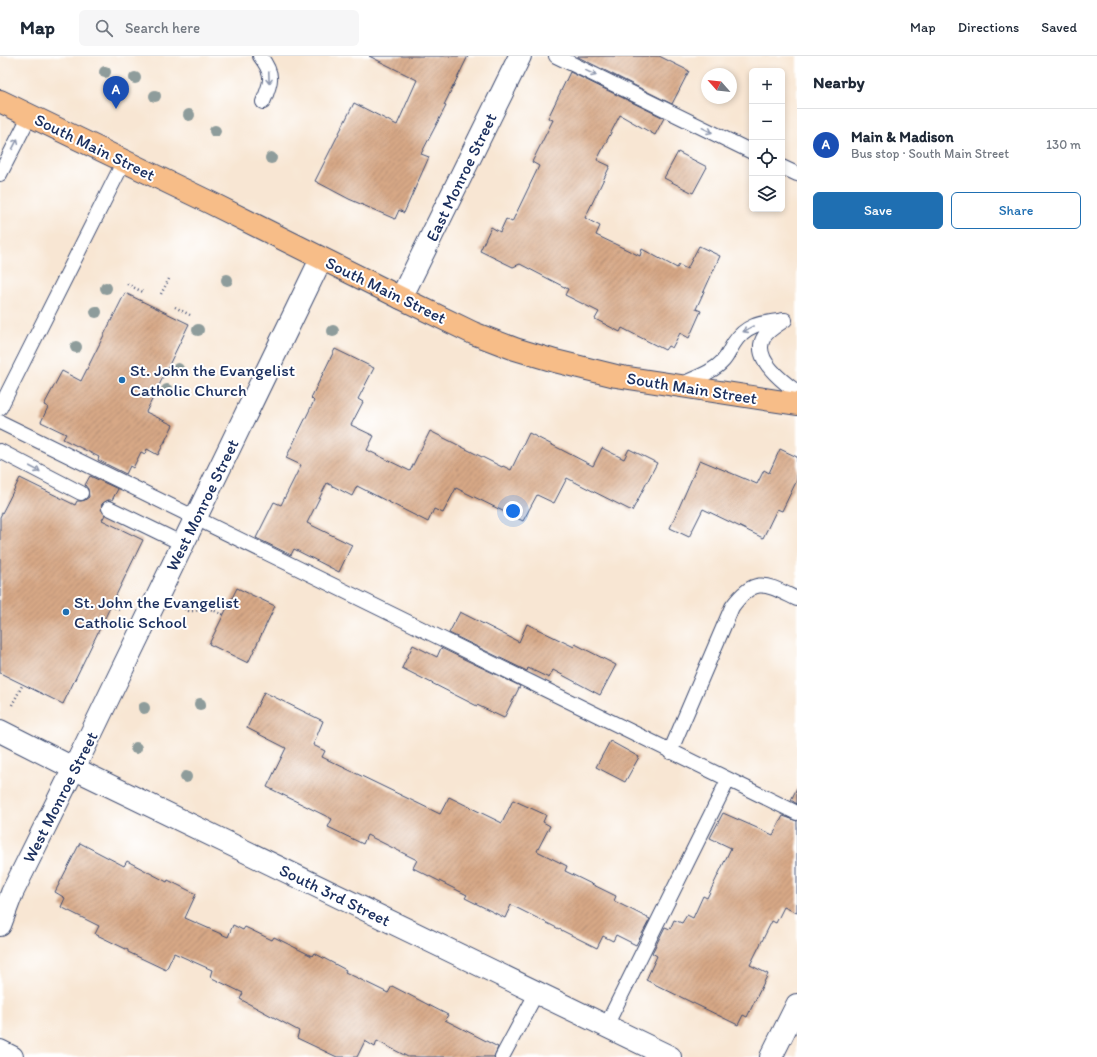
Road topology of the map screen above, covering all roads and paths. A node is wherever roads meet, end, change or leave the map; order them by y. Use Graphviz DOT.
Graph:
graph roads {
  1 [pos="260,56"];
  2 [pos="520,56"];
  3 [pos="556,56"];
  4 [pos="0,100"];
  5 [pos="263,102"];
  6 [pos="30,115"];
  7 [pos="749,151"];
  8 [pos="124,160"];
  9 [pos="785,168"];
  10 [pos="0,174"];
  11 [pos="797,174"];
  12 [pos="321,259"];
  13 [pos="168,279"];
  14 [pos="127,284"];
  15 [pos="143,292"];
  16 [pos="161,294"];
  17 [pos="401,298"];
  18 [pos="175,307"];
  19 [pos="190,315"];
  20 [pos="677,386"];
  21 [pos="797,392"];
  22 [pos="797,404"];
  23 [pos="0,408"];
  24 [pos="0,422"];
  25 [pos="0,451"];
  26 [pos="81,493"];
  27 [pos="109,508"];
  28 [pos="196,519"];
  29 [pos="183,544"];
  30 [pos="797,599"];
  31 [pos="111,606"];
  32 [pos="181,606"];
  33 [pos="126,612"];
  34 [pos="224,615"];
  35 [pos="23,684"];
  36 [pos="12,705"];
  37 [pos="0,731"];
  38 [pos="670,752"];
  39 [pos="74,768"];
  40 [pos="728,780"];
  41 [pos="797,813"];
  42 [pos="0,925"];
  43 [pos="537,992"];
  44 [pos="797,1005"];
  45 [pos="606,1026"];
  46 [pos="0,1051"];
  47 [pos="12,1057"];
  48 [pos="502,1057"];
  49 [pos="670,1057"];
  50 [pos="771,1057"];
  1 -- 5 [label="lane, one-way"];
  2 -- 17 [label="street, East Monroe Street"];
  3 -- 7 [label="lane, one-way"];
  4 -- 6 [label="main road, South Main Street"];
  6 -- 8 [label="main road, South Main Street"];
  10 -- 6 [label="lane, one-way"];
  8 -- 12 [label="main road, South Main Street"];
  8 -- 23 [label="lane"];
  9 -- 11 [label="lane"];
  12 -- 17 [label="main road, South Main Street"];
  12 -- 28 [label="street, West Monroe Street"];
  13 -- 16 [label="path"];
  14 -- 15 [label="path"];
  17 -- 20 [label="main road, South Main Street"];
  18 -- 19 [label="path"];
  21 -- 20 [label="lane, one-way"];
  20 -- 22 [label="main road, South Main Street"];
  24 -- 28 [label="lane"];
  25 -- 26 [label="lane, one-way"];
  27 -- 29 [label="lane"];
  28 -- 29 [label="street, West Monroe Street"];
  28 -- 38 [label="lane"];
  29 -- 39 [label="street, West Monroe Street"];
  30 -- 38 [label="lane"];
  31 -- 33 [label="path"];
  32 -- 34 [label="path"];
  35 -- 36 [label="path"];
  37 -- 39 [label="street, South 3rd Street"];
  38 -- 40 [label="lane"];
  39 -- 42 [label="street, West Monroe Street"];
  39 -- 43 [label="street, South 3rd Street"];
  40 -- 41 [label="lane"];
  40 -- 45 [label="lane"];
  43 -- 45 [label="street, South 3rd Street"];
  43 -- 48 [label="lane"];
  44 -- 50 [label="street"];
  45 -- 49 [label="street, South 3rd Street"];
  46 -- 47 [label="street"];
}
